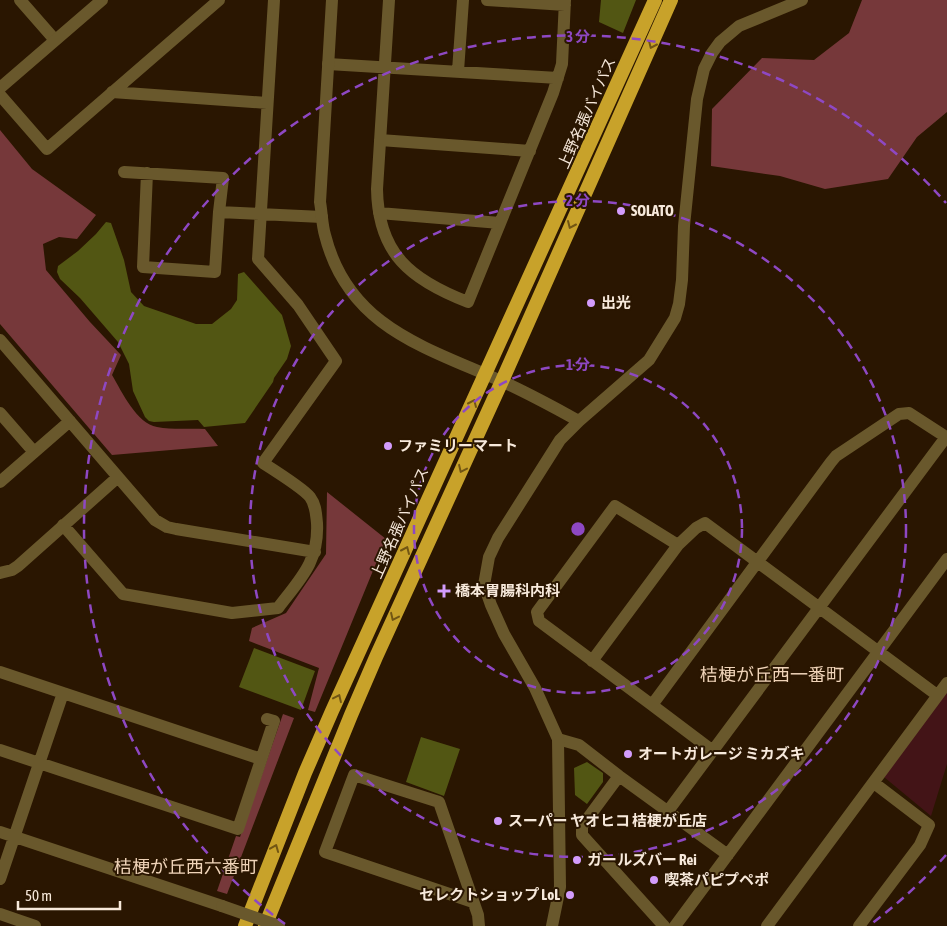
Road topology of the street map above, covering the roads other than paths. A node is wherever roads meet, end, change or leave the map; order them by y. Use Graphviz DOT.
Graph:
graph roads {
  1 [pos="20,0"];
  2 [pos="102,0"];
  3 [pos="219,0"];
  4 [pos="274,0"];
  5 [pos="332,0"];
  6 [pos="390,0"];
  7 [pos="463,0"];
  8 [pos="487,0"];
  9 [pos="656,0"];
  10 [pos="671,0"];
  11 [pos="802,0"];
  12 [pos="565,2"];
  13 [pos="55,40"];
  14 [pos="328,64"];
  15 [pos="385,67"];
  16 [pos="458,71"];
  17 [pos="558,78"];
  18 [pos="0,88"];
  19 [pos="112,92"];
  20 [pos="0,95"];
  21 [pos="267,103"];
  22 [pos="380,140"];
  23 [pos="530,151"];
  24 [pos="124,172"];
  25 [pos="147,173"];
  26 [pos="220,212"];
  27 [pos="379,213"];
  28 [pos="261,215"];
  29 [pos="322,217"];
  30 [pos="500,222"];
  31 [pos="0,340"];
  32 [pos="486,374"];
  33 [pos="502,382"];
  34 [pos="0,413"];
  35 [pos="70,421"];
  36 [pos="579,421"];
  37 [pos="947,437"];
  38 [pos="34,452"];
  39 [pos="118,477"];
  40 [pos="0,482"];
  41 [pos="63,525"];
  42 [pos="678,545"];
  43 [pos="315,552"];
  44 [pos="947,560"];
  45 [pos="758,561"];
  46 [pos="0,573"];
  47 [pos="820,608"];
  48 [pos="878,652"];
  49 [pos="592,661"];
  50 [pos="0,672"];
  51 [pos="947,683"];
  52 [pos="63,693"];
  53 [pos="938,695"];
  54 [pos="652,705"];
  55 [pos="268,718"];
  56 [pos="558,739"];
  57 [pos="0,750"];
  58 [pos="713,751"];
  59 [pos="261,759"];
  60 [pos="40,763"];
  61 [pos="619,776"];
  62 [pos="874,783"];
  63 [pos="668,811"];
  64 [pos="0,832"];
  65 [pos="14,836"];
  66 [pos="728,855"];
  67 [pos="0,879"];
  68 [pos="473,902"];
  69 [pos="0,914"];
  70 [pos="555,924"];
  71 [pos="35,926"];
  72 [pos="244,926"];
  73 [pos="265,926"];
  74 [pos="279,926"];
  75 [pos="479,926"];
  76 [pos="664,926"];
  77 [pos="675,926"];
  78 [pos="767,926"];
  79 [pos="860,926"];
  1 -- 13 [label="street"];
  2 -- 13 [label="street"];
  3 -- 19 [label="street"];
  4 -- 21 [label="street"];
  5 -- 14 [label="street"];
  6 -- 15 [label="street"];
  7 -- 16 [label="street"];
  8 -- 12 [label="street"];
  9 -- 32 [label="highway, 上野名張バイパス"];
  10 -- 33 [label="highway, 上野名張バイパス, one-way"];
  11 -- 36 [label="street"];
  12 -- 17 [label="street"];
  13 -- 18 [label="street"];
  14 -- 15 [label="street"];
  14 -- 29 [label="street"];
  15 -- 16 [label="street"];
  15 -- 22 [label="street"];
  16 -- 17 [label="street"];
  17 -- 23 [label="street"];
  19 -- 20 [label="street"];
  19 -- 21 [label="street"];
  21 -- 28 [label="street"];
  22 -- 23 [label="street"];
  22 -- 27 [label="street"];
  23 -- 30 [label="street"];
  24 -- 25 [label="street"];
  25 -- 26 [label="street"];
  25 -- 26 [label="street"];
  26 -- 28 [label="street"];
  27 -- 30 [label="street"];
  27 -- 30 [label="street"];
  28 -- 29 [label="street"];
  28 -- 43 [label="street"];
  29 -- 32 [label="street"];
  31 -- 35 [label="street"];
  32 -- 33 [label="street"];
  72 -- 32 [label="highway, 上野名張バイパス, one-way"];
  33 -- 36 [label="street"];
  33 -- 73 [label="highway, 上野名張バイパス, one-way"];
  34 -- 38 [label="street"];
  35 -- 38 [label="street"];
  35 -- 39 [label="street"];
  36 -- 56 [label="street"];
  37 -- 45 [label="street"];
  37 -- 47 [label="street"];
  38 -- 40 [label="street"];
  39 -- 41 [label="street"];
  39 -- 43 [label="street"];
  41 -- 43 [label="street"];
  41 -- 46 [label="street"];
  42 -- 45 [label="street"];
  42 -- 49 [label="street"];
  42 -- 49 [label="street"];
  44 -- 48 [label="street"];
  45 -- 47 [label="street"];
  45 -- 54 [label="street"];
  47 -- 48 [label="street"];
  47 -- 58 [label="street"];
  48 -- 53 [label="street"];
  48 -- 66 [label="street"];
  49 -- 54 [label="street"];
  50 -- 52 [label="street"];
  51 -- 53 [label="street"];
  52 -- 59 [label="street"];
  52 -- 60 [label="street"];
  53 -- 62 [label="street"];
  54 -- 58 [label="street"];
  55 -- 59 [label="street"];
  56 -- 61 [label="street"];
  56 -- 70 [label="street"];
  57 -- 60 [label="street"];
  58 -- 63 [label="street"];
  59 -- 60 [label="street"];
  60 -- 65 [label="street"];
  61 -- 63 [label="street"];
  61 -- 76 [label="street"];
  62 -- 78 [label="street"];
  62 -- 79 [label="street"];
  63 -- 66 [label="street"];
  64 -- 65 [label="street"];
  65 -- 67 [label="street"];
  65 -- 74 [label="street, bridge"];
  66 -- 77 [label="street"];
  68 -- 68 [label="street"];
  68 -- 75 [label="street"];
  69 -- 71 [label="street"];
}
